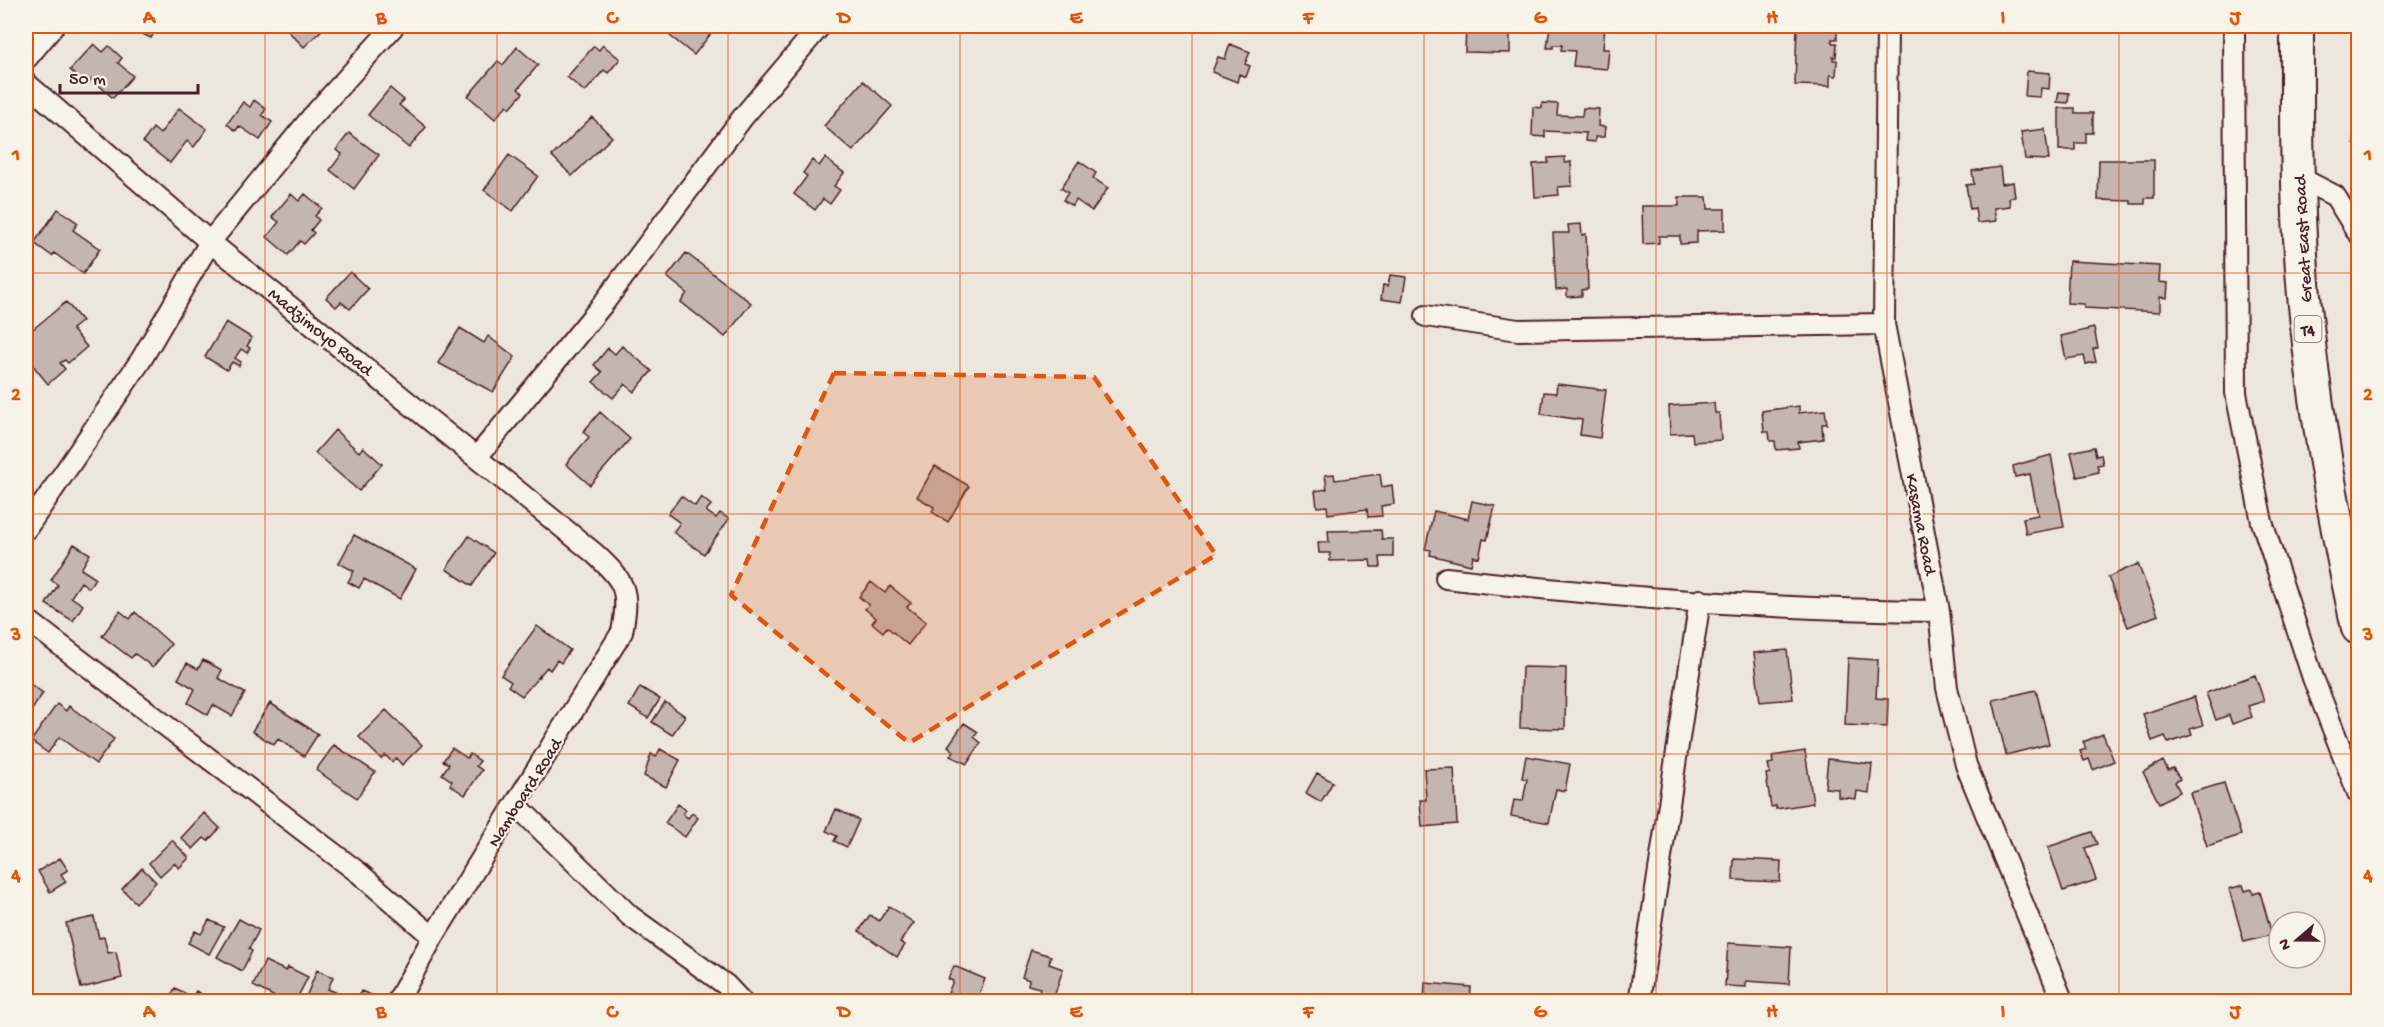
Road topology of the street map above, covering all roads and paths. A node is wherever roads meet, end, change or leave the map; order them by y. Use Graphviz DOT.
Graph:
graph roads {
  1 [pos="51,26"];
  2 [pos="820,26"];
  3 [pos="1887,26"];
  4 [pos="2234,26"];
  5 [pos="2297,26"];
  6 [pos="393,27"];
  7 [pos="26,56"];
  8 [pos="26,83"];
  9 [pos="2298,177"];
  10 [pos="2358,233"];
  11 [pos="210,242"];
  12 [pos="1426,316"];
  13 [pos="1884,324"];
  14 [pos="477,457"];
  15 [pos="26,528"];
  16 [pos="618,576"];
  17 [pos="1446,578"];
  18 [pos="1700,600"];
  19 [pos="1939,611"];
  20 [pos="26,619"];
  21 [pos="2358,628"];
  22 [pos="2358,793"];
  23 [pos="516,805"];
  24 [pos="433,937"];
  25 [pos="721,993"];
  26 [pos="397,1002"];
  27 [pos="742,1002"];
  28 [pos="1639,1002"];
  29 [pos="2063,1002"];
  1 -- 7 [label="street"];
  2 -- 14 [label="street"];
  3 -- 13 [label="street, Kasama Road"];
  4 -- 22 [label="street"];
  5 -- 9 [label="highway, Great East Road / T4"];
  6 -- 11 [label="street"];
  8 -- 11 [label="street, Madzimoyo Road"];
  9 -- 10 [label="street"];
  9 -- 21 [label="highway, Great East Road / T4"];
  11 -- 14 [label="street, Madzimoyo Road"];
  11 -- 15 [label="street"];
  12 -- 13 [label="street"];
  13 -- 19 [label="street, Kasama Road"];
  14 -- 16 [label="street, Madzimoyo Road"];
  16 -- 23 [label="street, Namboard Road"];
  17 -- 18 [label="street"];
  18 -- 19 [label="street"];
  18 -- 28 [label="street"];
  19 -- 29 [label="street, Kasama Road"];
  20 -- 24 [label="street"];
  23 -- 24 [label="street, Namboard Road"];
  23 -- 25 [label="street"];
  24 -- 26 [label="street, Namboard Road"];
  25 -- 27 [label="street"];
}
